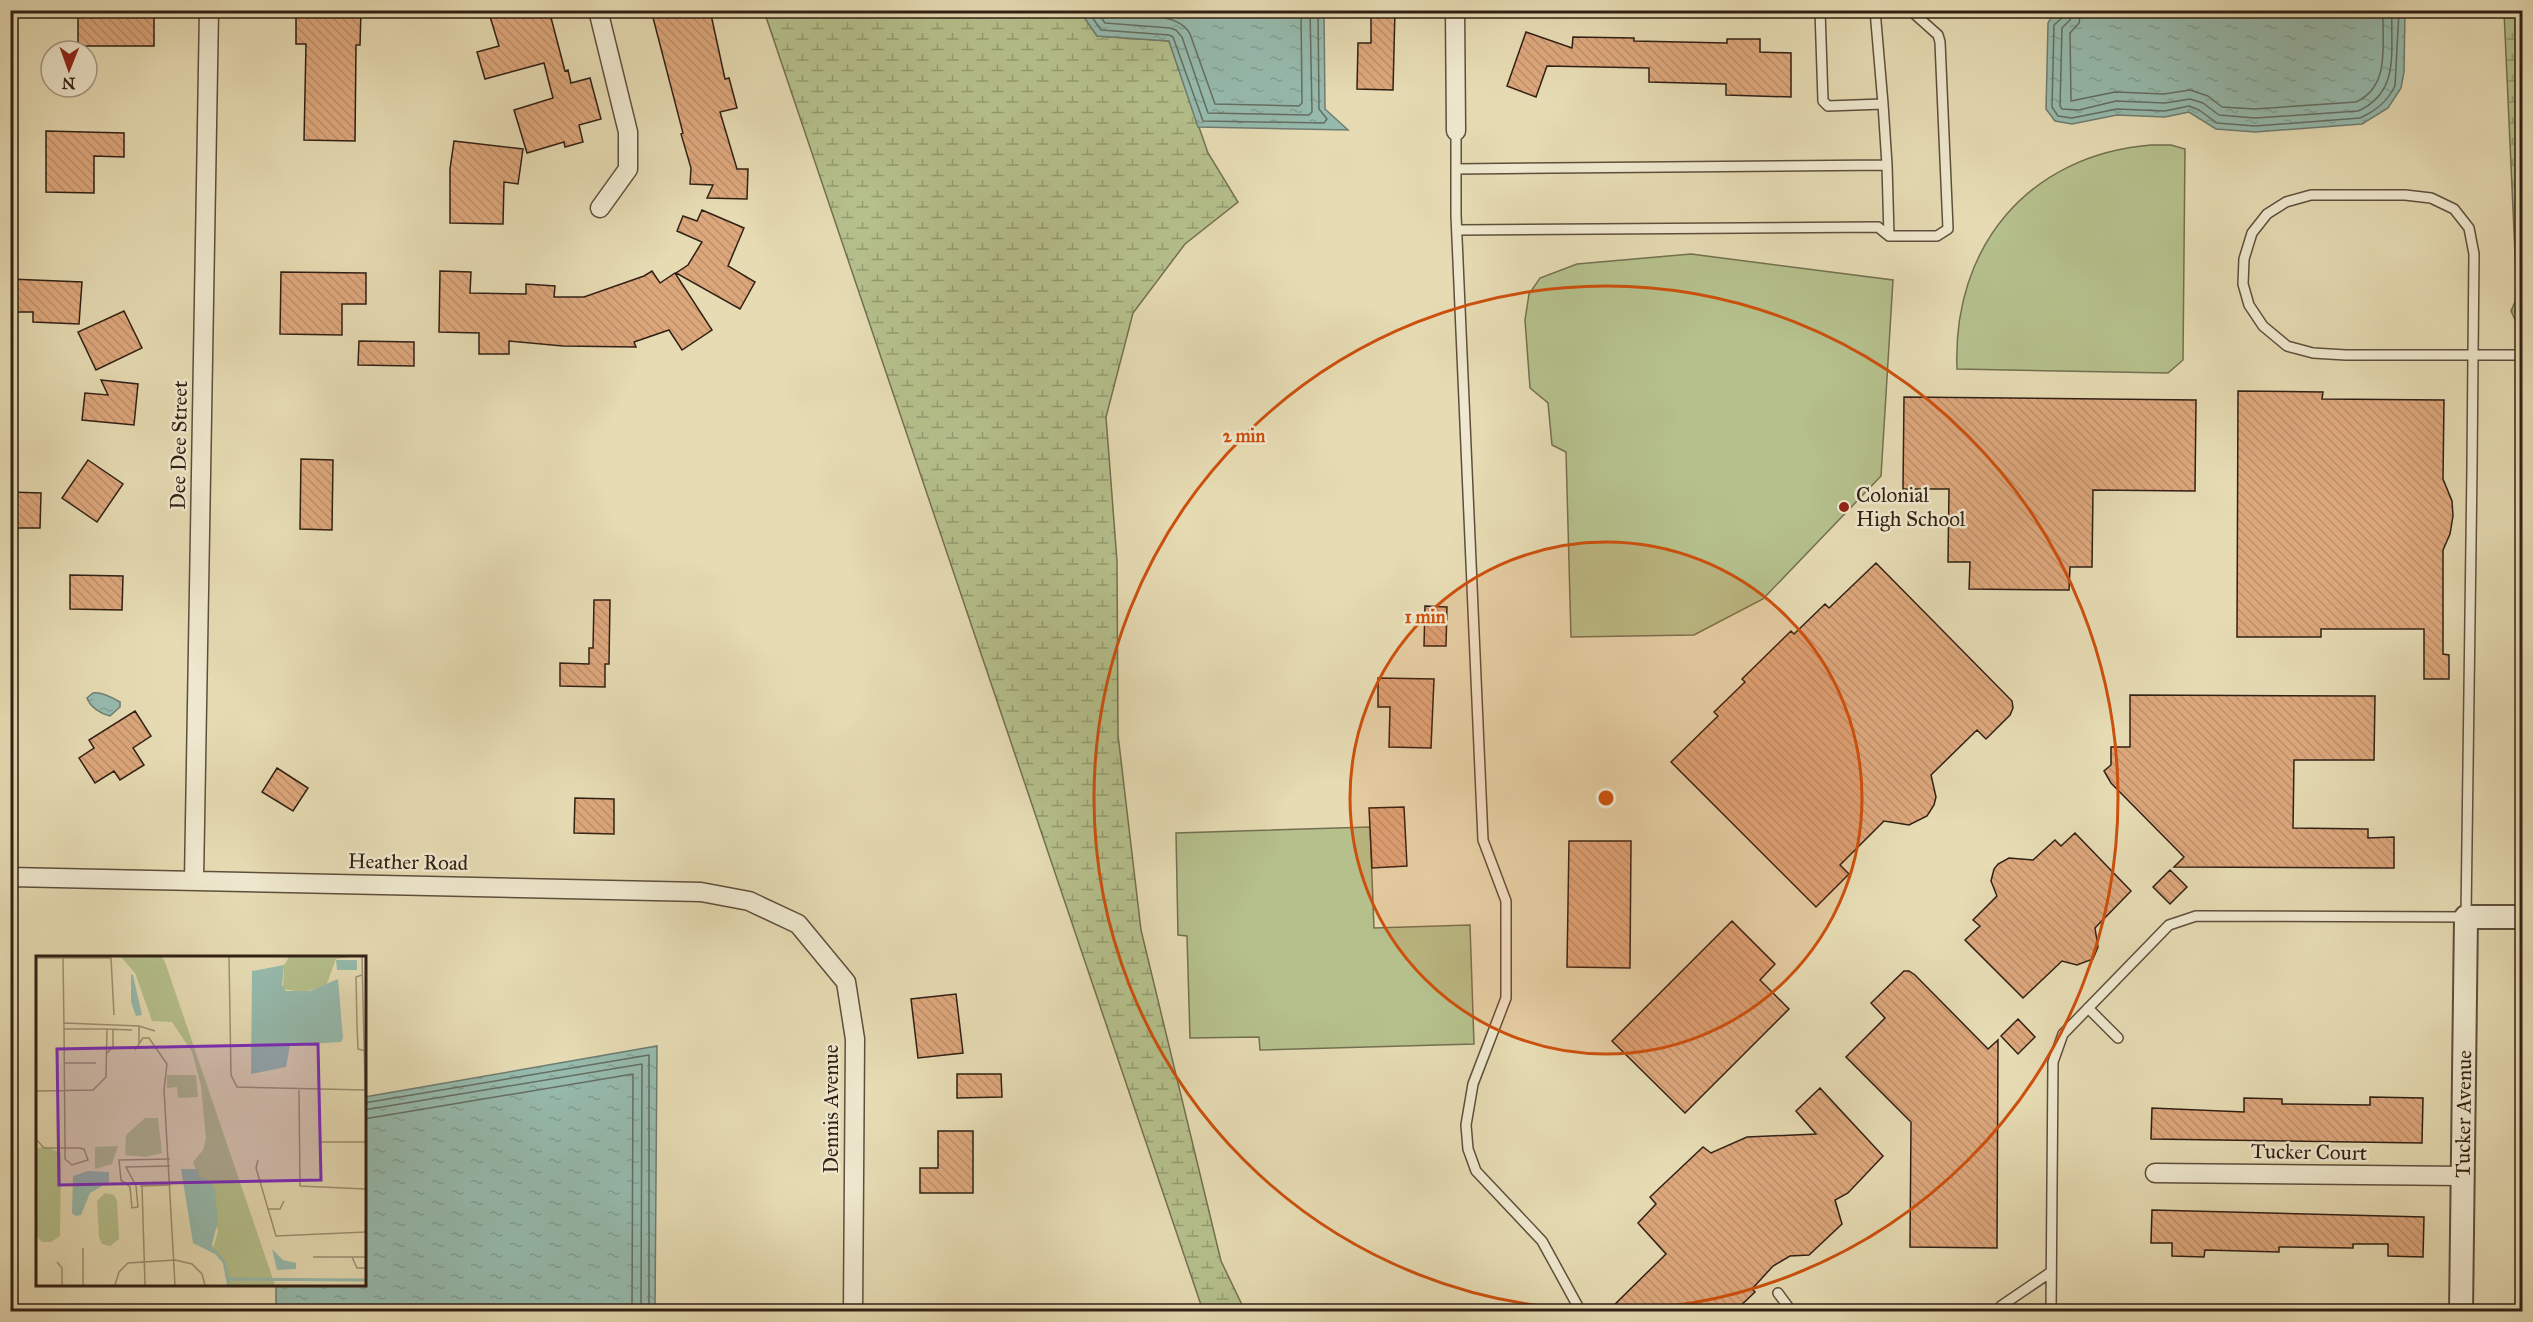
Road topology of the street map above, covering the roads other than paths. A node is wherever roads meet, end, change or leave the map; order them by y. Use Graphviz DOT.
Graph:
graph roads {
  1 [pos="209,10"];
  2 [pos="598,10"];
  3 [pos="1455,10"];
  4 [pos="1820,10"];
  5 [pos="1875,10"];
  6 [pos="1910,10"];
  7 [pos="1883,104"];
  8 [pos="1456,131"];
  9 [pos="1887,165"];
  10 [pos="1456,169"];
  11 [pos="600,208"];
  12 [pos="1457,230"];
  13 [pos="1889,236"];
  14 [pos="2473,355"];
  15 [pos="2523,355"];
  16 [pos="10,877"];
  17 [pos="194,880"];
  18 [pos="2466,917"];
  19 [pos="2523,917"];
  20 [pos="798,924"];
  21 [pos="2088,1008"];
  22 [pos="2118,1038"];
  23 [pos="2155,1173"];
  24 [pos="2463,1176"];
  25 [pos="2051,1272"];
  26 [pos="1778,1293"];
  27 [pos="853,1311"];
  28 [pos="1581,1311"];
  29 [pos="1786,1311"];
  30 [pos="1998,1311"];
  31 [pos="2051,1311"];
  32 [pos="2461,1311"];
  1 -- 17 [label="street, Dee Dee Street"];
  2 -- 11 [label="street"];
  3 -- 8 [label="street"];
  4 -- 7 [label="lane"];
  5 -- 7 [label="lane"];
  6 -- 13 [label="lane"];
  7 -- 9 [label="lane"];
  8 -- 10 [label="lane"];
  9 -- 10 [label="lane"];
  9 -- 13 [label="lane"];
  10 -- 12 [label="lane"];
  12 -- 13 [label="lane"];
  12 -- 28 [label="lane"];
  14 -- 14 [label="lane"];
  14 -- 15 [label="lane"];
  14 -- 18 [label="lane"];
  16 -- 17 [label="street, Heather Road"];
  17 -- 20 [label="street, Heather Road"];
  18 -- 19 [label="street"];
  18 -- 21 [label="lane"];
  18 -- 24 [label="street, Tucker Avenue"];
  20 -- 27 [label="street, Dennis Avenue"];
  21 -- 22 [label="lane"];
  21 -- 25 [label="lane"];
  23 -- 24 [label="street, Tucker Court"];
  24 -- 32 [label="street, Tucker Avenue"];
  25 -- 30 [label="lane"];
  25 -- 31 [label="lane"];
  26 -- 29 [label="lane"];
}
